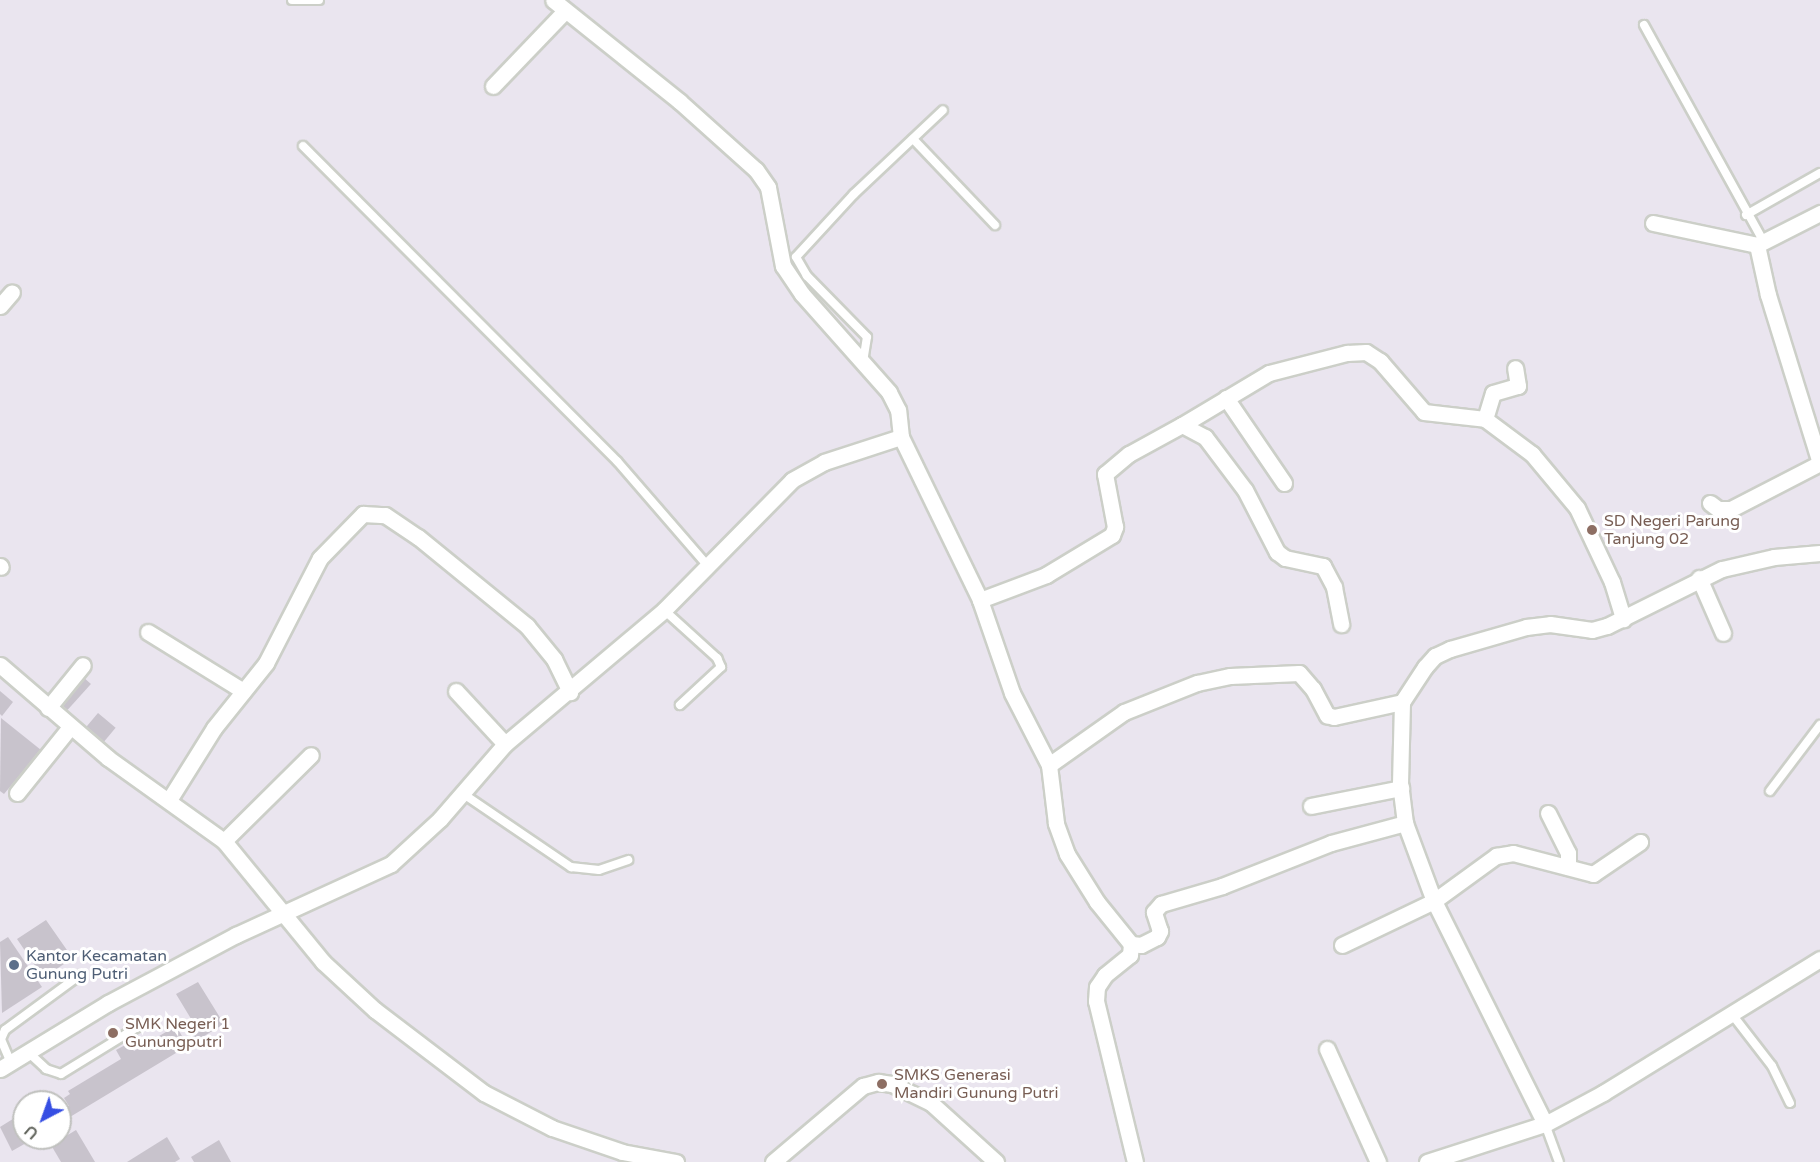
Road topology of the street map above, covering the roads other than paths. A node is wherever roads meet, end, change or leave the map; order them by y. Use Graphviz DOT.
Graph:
graph roads {
  1 [pos="292,0"];
  2 [pos="319,0"];
  3 [pos="553,0"];
  4 [pos="565,12"];
  5 [pos="1644,25"];
  6 [pos="493,86"];
  7 [pos="943,110"];
  8 [pos="913,138"];
  9 [pos="303,146"];
  10 [pos="1820,173"];
  11 [pos="1820,213"];
  12 [pos="1746,215"];
  13 [pos="1653,223"];
  14 [pos="995,225"];
  15 [pos="1761,244"];
  16 [pos="12,292"];
  17 [pos="0,306"];
  18 [pos="862,363"];
  19 [pos="1515,368"];
  20 [pos="1226,398"];
  21 [pos="1485,419"];
  22 [pos="1182,425"];
  23 [pos="901,437"];
  24 [pos="1820,463"];
  25 [pos="1284,483"];
  26 [pos="1710,503"];
  27 [pos="1820,553"];
  28 [pos="708,566"];
  29 [pos="1699,578"];
  30 [pos="980,600"];
  31 [pos="664,610"];
  32 [pos="1623,619"];
  33 [pos="1341,624"];
  34 [pos="148,632"];
  35 [pos="1723,633"];
  36 [pos="83,665"];
  37 [pos="0,666"];
  38 [pos="456,690"];
  39 [pos="243,691"];
  40 [pos="570,692"];
  41 [pos="1402,702"];
  42 [pos="680,705"];
  43 [pos="48,708"];
  44 [pos="1820,725"];
  45 [pos="70,727"];
  46 [pos="505,744"];
  47 [pos="311,755"];
  48 [pos="1049,765"];
  49 [pos="1401,788"];
  50 [pos="1770,791"];
  51 [pos="17,793"];
  52 [pos="462,793"];
  53 [pos="169,800"];
  54 [pos="1311,806"];
  55 [pos="1548,813"];
  56 [pos="1405,823"];
  57 [pos="224,841"];
  58 [pos="1640,842"];
  59 [pos="628,860"];
  60 [pos="1568,867"];
  61 [pos="1434,901"];
  62 [pos="282,914"];
  63 [pos="1131,944"];
  64 [pos="1342,945"];
  65 [pos="1820,958"];
  66 [pos="80,975"];
  67 [pos="1731,1013"];
  68 [pos="139,1026"];
  69 [pos="1326,1049"];
  70 [pos="28,1052"];
  71 [pos="5,1066"];
  72 [pos="1790,1103"];
  73 [pos="1545,1124"];
  74 [pos="676,1162"];
  75 [pos="773,1162"];
  76 [pos="996,1162"];
  77 [pos="1136,1162"];
  78 [pos="1378,1162"];
  79 [pos="1426,1162"];
  80 [pos="1559,1162"];
  1 -- 2 [label="lane"];
  3 -- 4 [label="street"];
  4 -- 6 [label="street"];
  4 -- 18 [label="street"];
  5 -- 12 [label="lane"];
  7 -- 8 [label="lane"];
  8 -- 14 [label="lane"];
  8 -- 18 [label="lane"];
  9 -- 28 [label="lane"];
  10 -- 12 [label="lane"];
  11 -- 15 [label="street"];
  12 -- 15 [label="lane"];
  13 -- 15 [label="street"];
  15 -- 24 [label="street"];
  16 -- 17 [label="street"];
  18 -- 23 [label="street"];
  19 -- 21 [label="street"];
  20 -- 21 [label="street"];
  20 -- 22 [label="street"];
  20 -- 25 [label="street"];
  21 -- 32 [label="street"];
  22 -- 30 [label="street"];
  22 -- 33 [label="street"];
  23 -- 28 [label="street"];
  23 -- 30 [label="street"];
  24 -- 26 [label="street"];
  27 -- 29 [label="street"];
  28 -- 31 [label="street"];
  29 -- 32 [label="street"];
  29 -- 35 [label="street"];
  30 -- 48 [label="street"];
  31 -- 40 [label="street"];
  31 -- 42 [label="lane"];
  32 -- 41 [label="street"];
  34 -- 39 [label="street"];
  36 -- 43 [label="street"];
  37 -- 43 [label="street"];
  38 -- 46 [label="street"];
  39 -- 40 [label="street"];
  39 -- 53 [label="street"];
  40 -- 46 [label="street"];
  41 -- 48 [label="street"];
  41 -- 49 [label="street"];
  43 -- 45 [label="street"];
  44 -- 50 [label="lane"];
  45 -- 51 [label="street"];
  45 -- 53 [label="street"];
  46 -- 52 [label="street"];
  47 -- 57 [label="street"];
  48 -- 63 [label="street"];
  49 -- 54 [label="street"];
  49 -- 56 [label="street"];
  52 -- 59 [label="lane"];
  52 -- 62 [label="street"];
  53 -- 57 [label="street"];
  55 -- 60 [label="street"];
  56 -- 61 [label="street"];
  56 -- 63 [label="street"];
  57 -- 62 [label="street"];
  58 -- 60 [label="street"];
  60 -- 61 [label="street"];
  61 -- 64 [label="street"];
  61 -- 73 [label="street"];
  62 -- 70 [label="street"];
  62 -- 74 [label="street"];
  63 -- 77 [label="street"];
  65 -- 67 [label="street"];
  66 -- 71 [label="lane"];
  67 -- 72 [label="lane"];
  67 -- 73 [label="street"];
  68 -- 70 [label="lane"];
  69 -- 78 [label="street"];
  70 -- 71 [label="street"];
  73 -- 79 [label="street"];
  73 -- 80 [label="lane"];
  75 -- 76 [label="street"];
}
